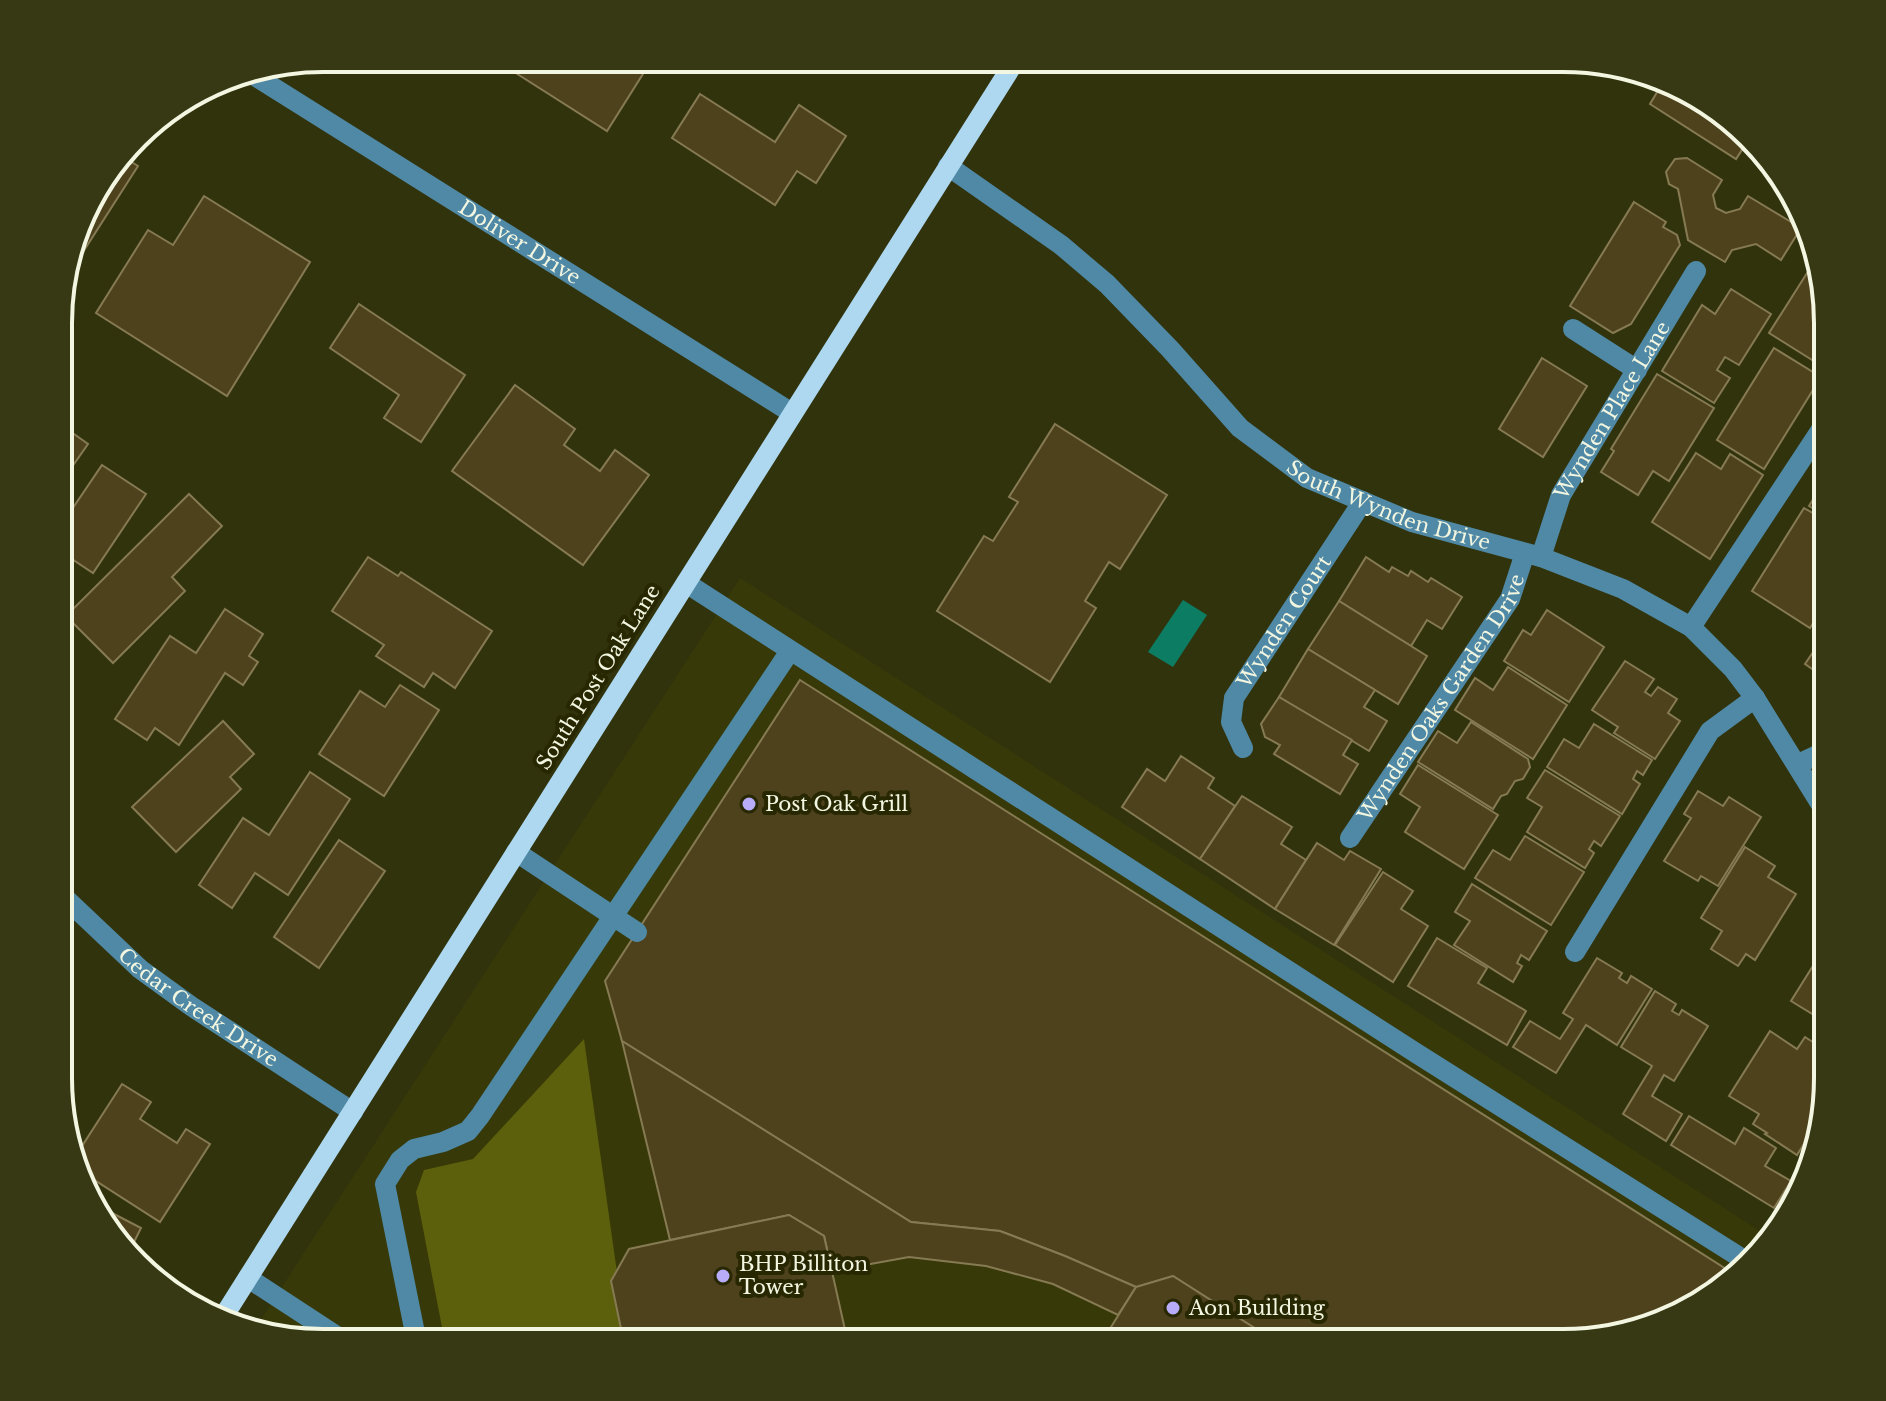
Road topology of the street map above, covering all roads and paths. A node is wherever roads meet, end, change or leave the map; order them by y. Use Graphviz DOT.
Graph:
graph roads {
  1 [pos="1008,73"];
  2 [pos="262,80"];
  3 [pos="948,166"];
  4 [pos="1696,271"];
  5 [pos="1573,329"];
  6 [pos="1637,370"];
  7 [pos="792,413"];
  8 [pos="1813,442"];
  9 [pos="1363,501"];
  10 [pos="1533,555"];
  11 [pos="686,583"];
  12 [pos="1691,627"];
  13 [pos="790,651"];
  14 [pos="1755,698"];
  15 [pos="1243,748"];
  16 [pos="1813,757"];
  17 [pos="1798,764"];
  18 [pos="1813,790"];
  19 [pos="1350,838"];
  20 [pos="516,852"];
  21 [pos="73,906"];
  22 [pos="615,916"];
  23 [pos="637,932"];
  24 [pos="1575,952"];
  25 [pos="353,1112"];
  26 [pos="1739,1256"];
  27 [pos="248,1278"];
  28 [pos="228,1310"];
  29 [pos="325,1328"];
  30 [pos="414,1328"];
  1 -- 3 [label="main road, South Post Oak Lane"];
  2 -- 7 [label="street, Doliver Drive"];
  3 -- 7 [label="main road, South Post Oak Lane"];
  3 -- 9 [label="street, South Wynden Drive"];
  4 -- 6 [label="street, Wynden Place Lane"];
  5 -- 6 [label="street"];
  6 -- 10 [label="street, Wynden Place Lane"];
  7 -- 11 [label="main road, South Post Oak Lane"];
  8 -- 12 [label="street"];
  9 -- 10 [label="street, South Wynden Drive"];
  9 -- 15 [label="street, Wynden Court"];
  10 -- 12 [label="street, South Wynden Drive"];
  10 -- 19 [label="street, Wynden Oaks Garden Drive"];
  11 -- 13 [label="street"];
  11 -- 20 [label="main road, South Post Oak Lane"];
  12 -- 14 [label="street, South Wynden Drive"];
  13 -- 22 [label="street"];
  13 -- 26 [label="street"];
  14 -- 17 [label="street, South Wynden Drive"];
  14 -- 24 [label="street"];
  16 -- 17 [label="street"];
  17 -- 18 [label="street, South Wynden Drive"];
  20 -- 22 [label="street"];
  20 -- 25 [label="main road, South Post Oak Lane"];
  21 -- 25 [label="street, Cedar Creek Drive"];
  22 -- 23 [label="street"];
  22 -- 30 [label="street"];
  25 -- 27 [label="main road, South Post Oak Lane"];
  27 -- 28 [label="main road, South Post Oak Lane"];
  27 -- 29 [label="street"];
}
